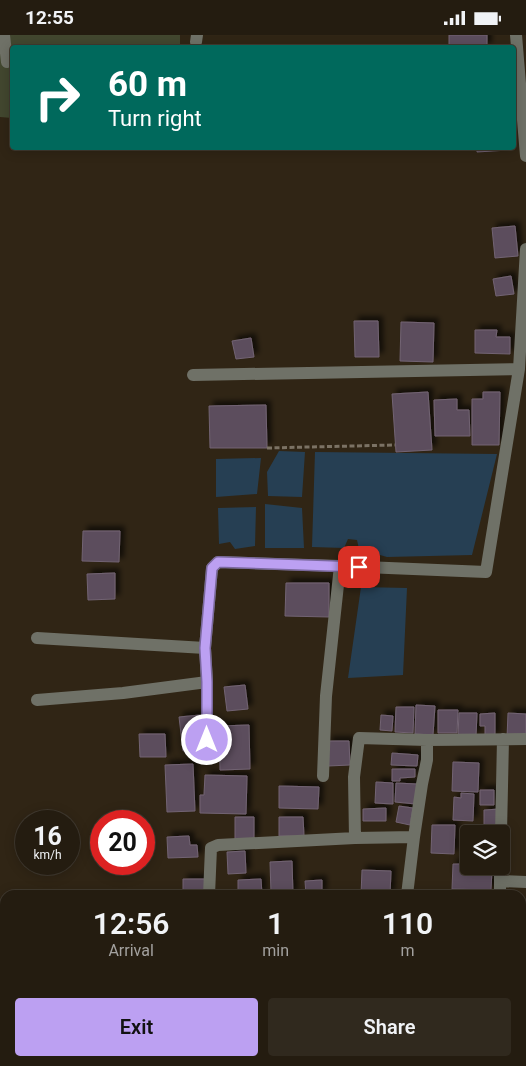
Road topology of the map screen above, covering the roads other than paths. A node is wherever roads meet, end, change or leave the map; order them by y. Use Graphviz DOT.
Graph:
graph roads {
  1 [pos="4,35"];
  2 [pos="516,35"];
  3 [pos="7,62"];
  4 [pos="526,157"];
  5 [pos="526,249"];
  6 [pos="519,369"];
  7 [pos="193,375"];
  8 [pos="340,566"];
  9 [pos="37,638"];
  10 [pos="205,648"];
  11 [pos="207,682"];
  12 [pos="37,700"];
  13 [pos="503,739"];
  14 [pos="526,739"];
  15 [pos="427,740"];
  16 [pos="207,759"];
  17 [pos="322,777"];
  18 [pos="501,825"];
  19 [pos="414,837"];
  20 [pos="355,838"];
  21 [pos="500,875"];
  22 [pos="500,881"];
  23 [pos="526,882"];
  24 [pos="209,890"];
  25 [pos="408,890"];
  26 [pos="500,890"];
  1 -- 3 [label="street"];
  2 -- 4 [label="street"];
  5 -- 6 [label="street"];
  6 -- 7 [label="street"];
  6 -- 8 [label="street"];
  8 -- 10 [label="street"];
  8 -- 17 [label="street"];
  9 -- 10 [label="street"];
  10 -- 11 [label="street"];
  11 -- 12 [label="street"];
  11 -- 16 [label="street"];
  13 -- 14 [label="street"];
  13 -- 15 [label="street"];
  13 -- 18 [label="street"];
  15 -- 19 [label="street"];
  15 -- 20 [label="street"];
  19 -- 20 [label="street"];
  19 -- 25 [label="street"];
  20 -- 24 [label="street"];
  21 -- 22 [label="street"];
  22 -- 23 [label="street"];
  22 -- 26 [label="street"];
}
